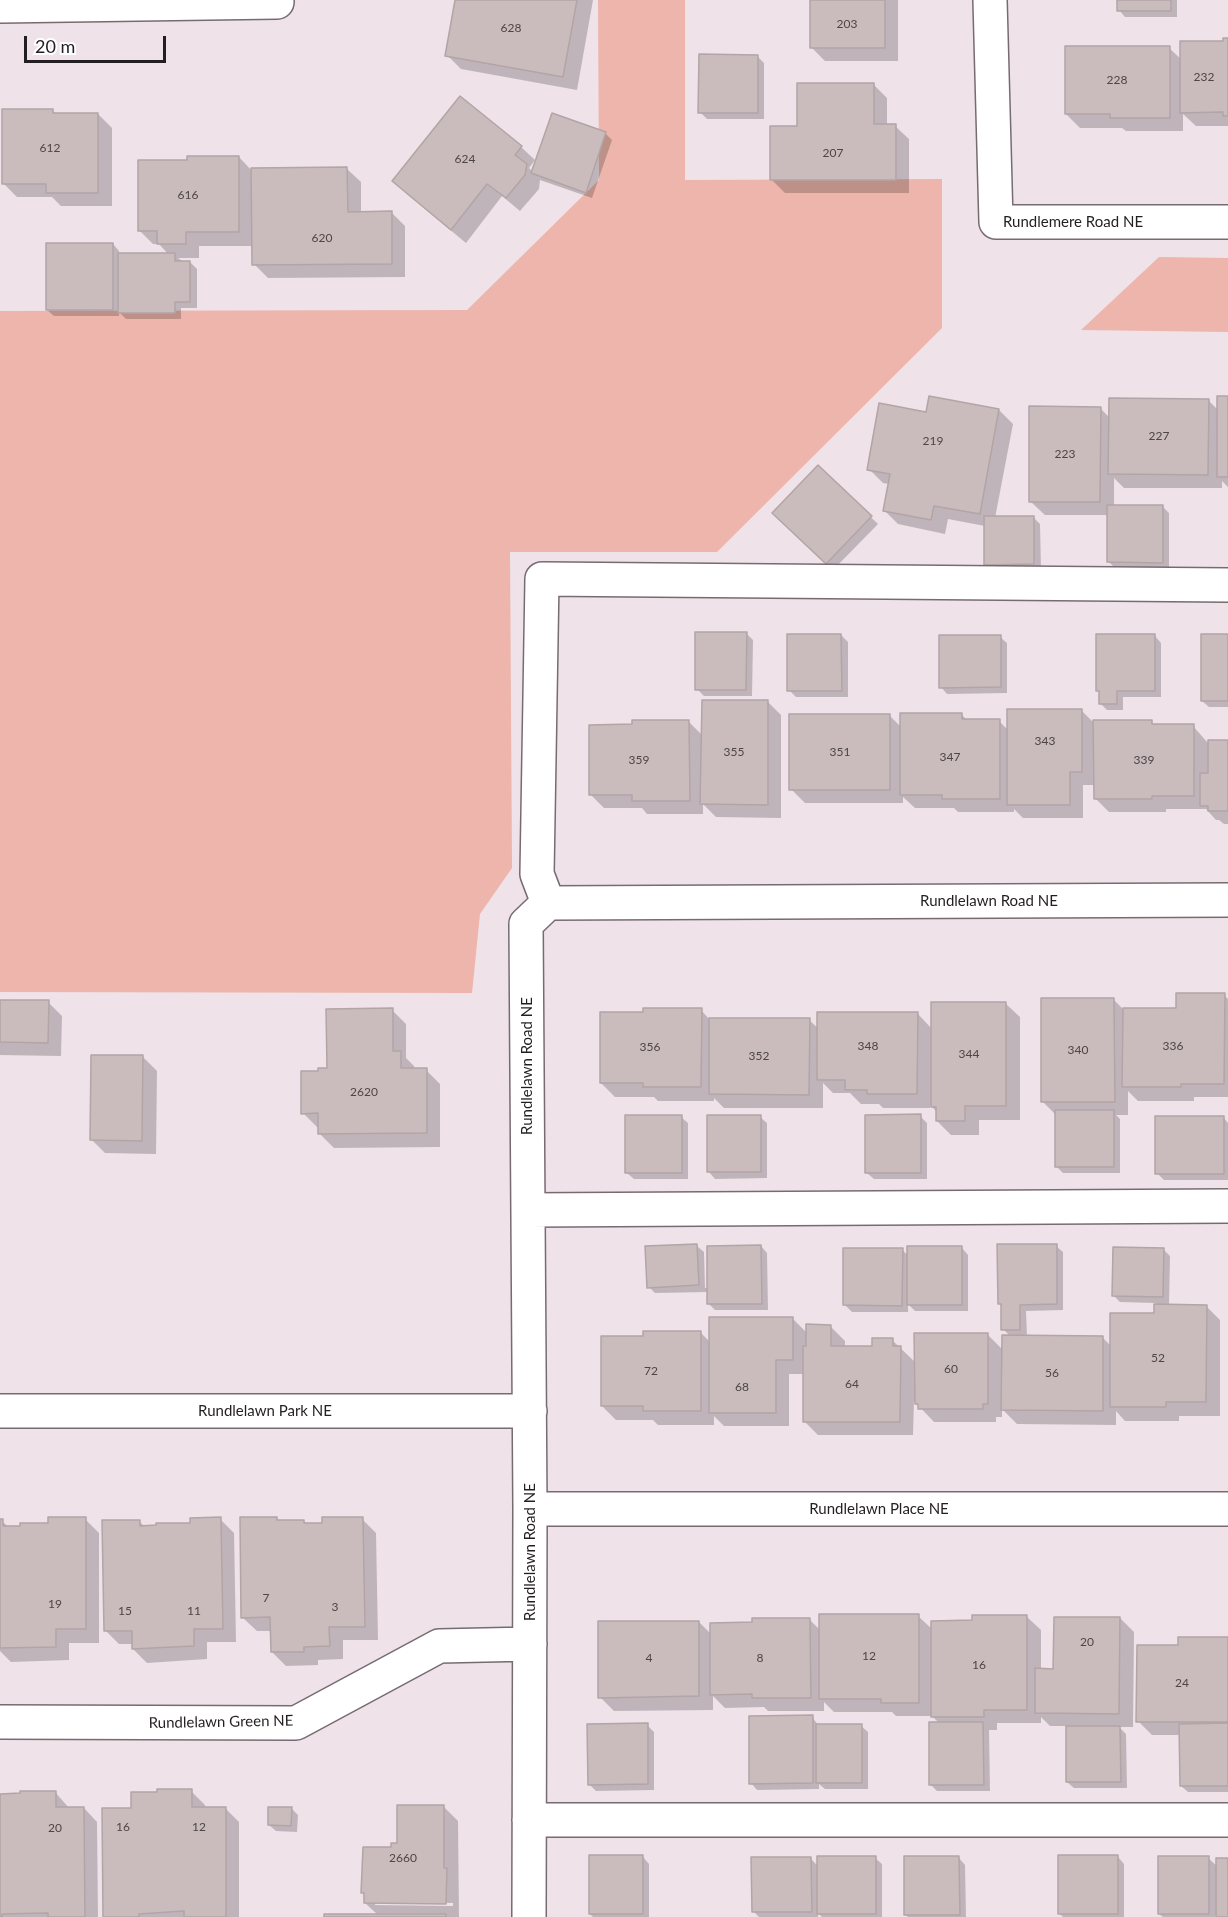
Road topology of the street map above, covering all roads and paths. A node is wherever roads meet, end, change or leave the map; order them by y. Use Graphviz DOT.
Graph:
graph roads {
  1 [pos="990,0"];
  2 [pos="277,2"];
  3 [pos="0,6"];
  4 [pos="1228,222"];
  5 [pos="1228,585"];
  6 [pos="1228,900"];
  7 [pos="548,903"];
  8 [pos="1228,1206"];
  9 [pos="528,1210"];
  10 [pos="0,1411"];
  11 [pos="530,1411"];
  12 [pos="531,1509"];
  13 [pos="1228,1509"];
  14 [pos="530,1644"];
  15 [pos="0,1722"];
  16 [pos="529,1820"];
  17 [pos="1228,1820"];
  18 [pos="528,1917"];
  1 -- 4 [label="street, Rundlemere Road NE"];
  2 -- 3 [label="street"];
  5 -- 7 [label="street"];
  6 -- 7 [label="street, Rundlelawn Road NE"];
  7 -- 9 [label="street, Rundlelawn Road NE"];
  8 -- 9 [label="street"];
  9 -- 11 [label="street, Rundlelawn Road NE"];
  10 -- 11 [label="street, Rundlelawn Park NE"];
  11 -- 12 [label="street, Rundlelawn Road NE"];
  12 -- 13 [label="street, Rundlelawn Place NE"];
  12 -- 14 [label="street, Rundlelawn Road NE"];
  14 -- 15 [label="street, Rundlelawn Green NE"];
  14 -- 16 [label="street, Rundlelawn Road NE"];
  16 -- 17 [label="street"];
  16 -- 18 [label="street, Rundlelawn Road NE"];
}
